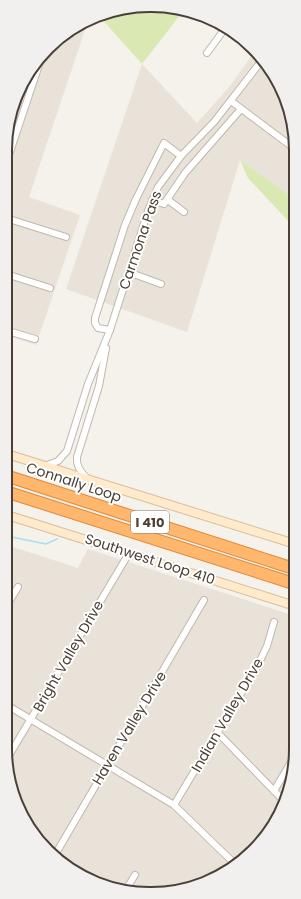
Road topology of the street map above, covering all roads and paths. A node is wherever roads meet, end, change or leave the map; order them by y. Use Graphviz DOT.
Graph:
graph roads {
  1 [pos="222,32"];
  2 [pos="207,53"];
  3 [pos="259,64"];
  4 [pos="37,72"];
  5 [pos="231,102"];
  6 [pos="241,110"];
  7 [pos="289,144"];
  8 [pos="12,146"];
  9 [pos="180,156"];
  10 [pos="152,200"];
  11 [pos="168,200"];
  12 [pos="184,212"];
  13 [pos="12,220"];
  14 [pos="66,237"];
  15 [pos="128,272"];
  16 [pos="12,276"];
  17 [pos="161,284"];
  18 [pos="50,288"];
  19 [pos="110,330"];
  20 [pos="12,331"];
  21 [pos="35,339"];
  22 [pos="80,412"];
  23 [pos="90,415"];
  24 [pos="12,456"];
  25 [pos="45,466"];
  26 [pos="12,478"];
  27 [pos="87,478"];
  28 [pos="12,494"];
  29 [pos="12,517"];
  30 [pos="289,542"];
  31 [pos="129,553"];
  32 [pos="289,567"];
  33 [pos="289,582"];
  34 [pos="18,587"];
  35 [pos="12,597"];
  36 [pos="204,600"];
  37 [pos="289,604"];
  38 [pos="274,622"];
  39 [pos="12,708"];
  40 [pos="31,719"];
  41 [pos="217,732"];
  42 [pos="12,751"];
  43 [pos="107,764"];
  44 [pos="288,767"];
  45 [pos="274,791"];
  46 [pos="280,797"];
  47 [pos="174,805"];
  48 [pos="58,850"];
  49 [pos="232,861"];
  50 [pos="135,875"];
  51 [pos="129,885"];
  1 -- 2 [label="street"];
  3 -- 5 [label="street, Carmona Pass"];
  4 -- 8 [label="street"];
  5 -- 6 [label="street"];
  5 -- 9 [label="street, Carmona Pass"];
  6 -- 7 [label="street"];
  6 -- 11 [label="street"];
  9 -- 10 [label="street, Carmona Pass"];
  9 -- 19 [label="street"];
  10 -- 11 [label="street"];
  10 -- 15 [label="street, Carmona Pass"];
  11 -- 12 [label="street"];
  13 -- 14 [label="street"];
  15 -- 17 [label="street"];
  15 -- 19 [label="street, Carmona Pass"];
  16 -- 18 [label="street"];
  19 -- 22 [label="street, Carmona Pass"];
  19 -- 23 [label="street, Carmona Pass"];
  20 -- 21 [label="street"];
  22 -- 23 [label="street"];
  22 -- 25 [label="street, Carmona Pass"];
  23 -- 27 [label="street, Carmona Pass"];
  24 -- 25 [label="main road"];
  25 -- 27 [label="main road"];
  26 -- 32 [label="highway, Connally Loop / I 410"];
  27 -- 30 [label="main road"];
  28 -- 33 [label="highway, I 410"];
  29 -- 31 [label="main road, Southwest Loop 410"];
  31 -- 37 [label="main road, Southwest Loop 410"];
  31 -- 40 [label="street, Bright Valley Drive"];
  34 -- 35 [label="street"];
  36 -- 43 [label="street, Haven Valley Drive"];
  38 -- 41 [label="street, Indian Valley Drive"];
  39 -- 40 [label="street"];
  40 -- 42 [label="street, Bright Valley Drive"];
  40 -- 43 [label="street"];
  41 -- 45 [label="street"];
  41 -- 47 [label="street, Indian Valley Drive"];
  43 -- 47 [label="street"];
  43 -- 48 [label="street, Haven Valley Drive"];
  44 -- 45 [label="street"];
  45 -- 46 [label="street"];
  47 -- 49 [label="street"];
  50 -- 51 [label="street"];
}
